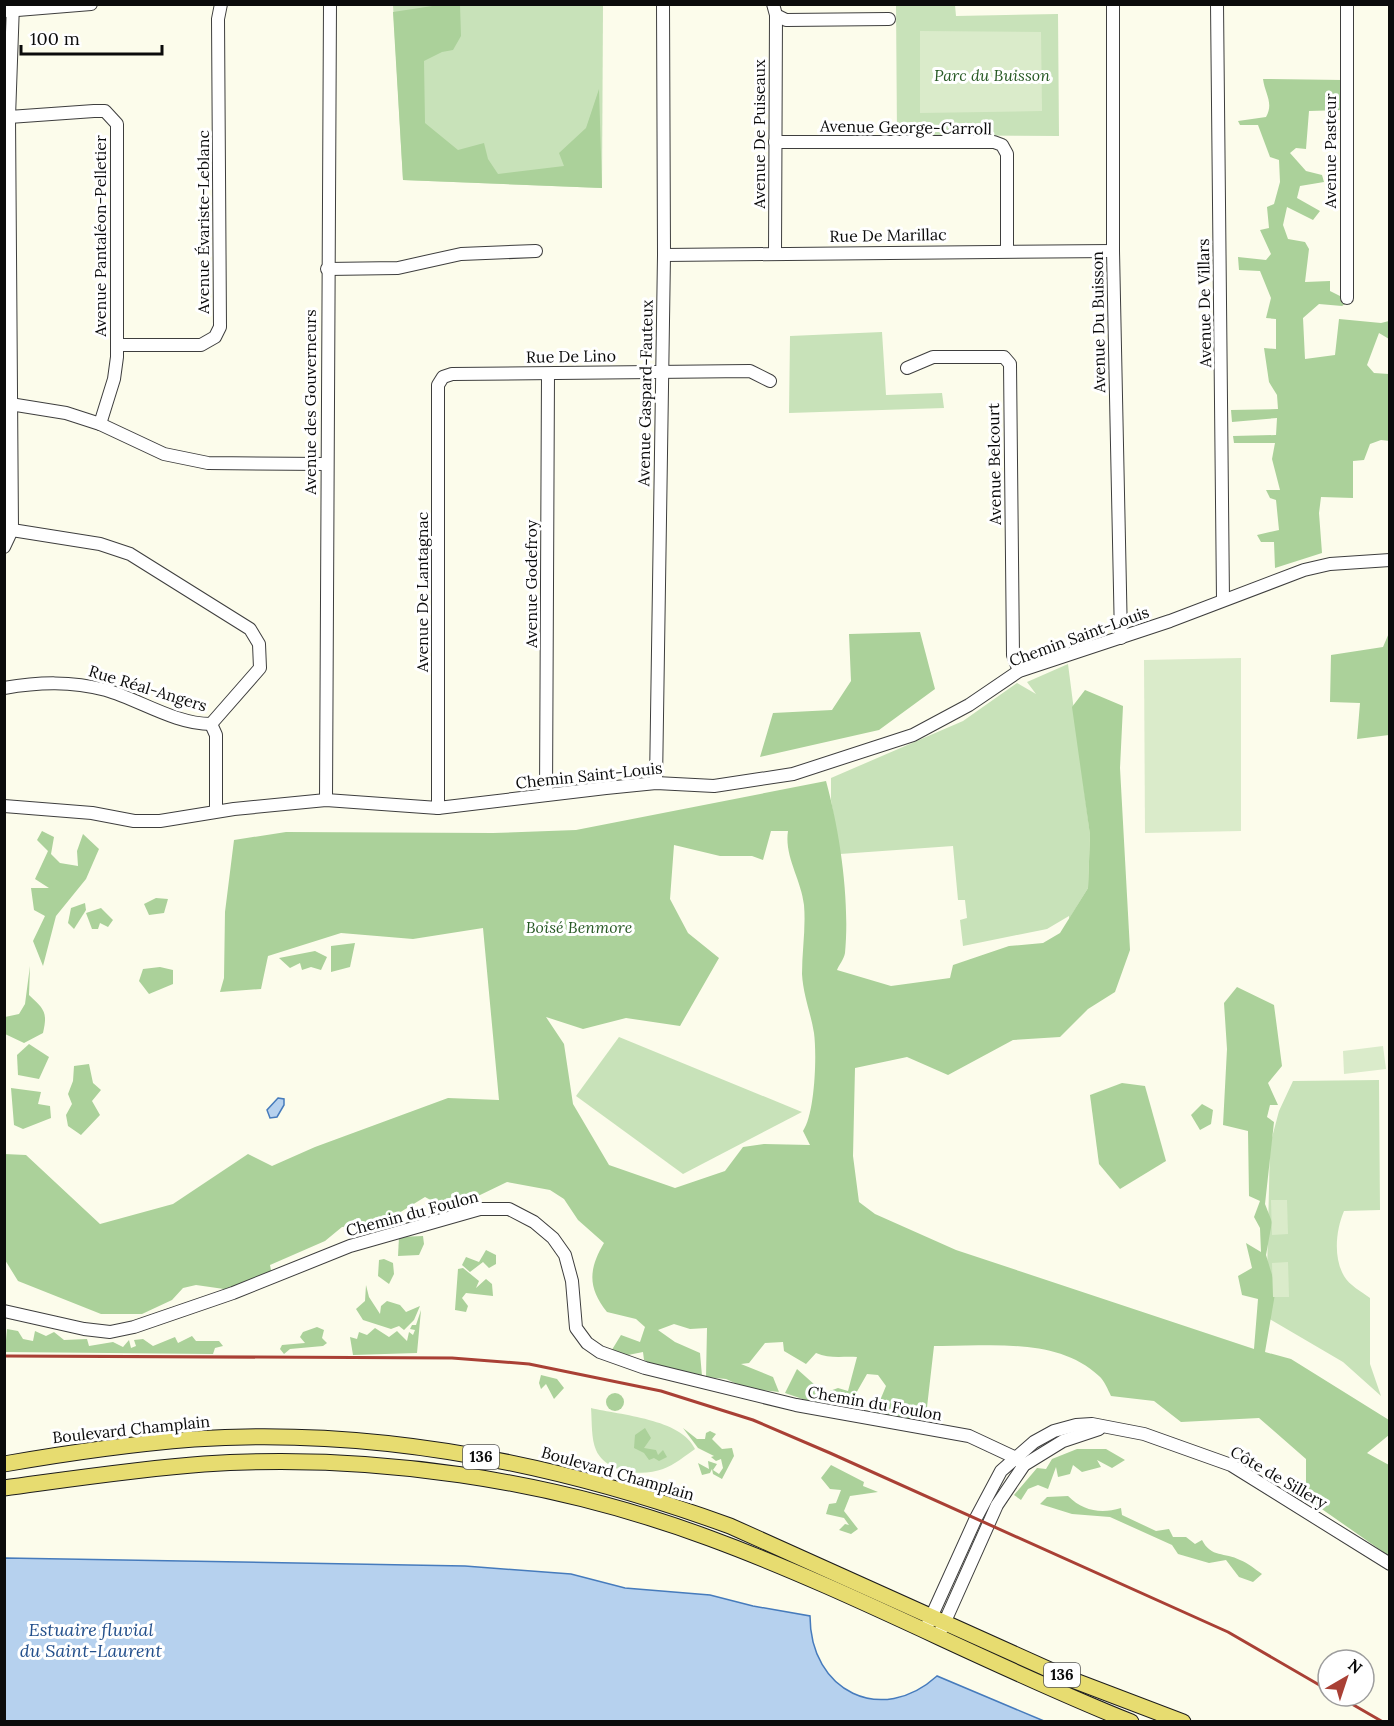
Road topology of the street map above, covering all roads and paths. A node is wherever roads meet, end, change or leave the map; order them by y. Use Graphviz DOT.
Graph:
graph roads {
  1 [pos="91,4"];
  2 [pos="221,4"];
  3 [pos="330,4"];
  4 [pos="663,4"];
  5 [pos="1113,4"];
  6 [pos="1217,4"];
  7 [pos="1347,4"];
  8 [pos="10,9"];
  9 [pos="774,10"];
  10 [pos="889,19"];
  11 [pos="9,117"];
  12 [pos="775,142"];
  13 [pos="1007,250"];
  14 [pos="536,251"];
  15 [pos="1113,251"];
  16 [pos="775,253"];
  17 [pos="664,255"];
  18 [pos="327,269"];
  19 [pos="1347,298"];
  20 [pos="117,345"];
  21 [pos="907,368"];
  22 [pos="662,370"];
  23 [pos="548,374"];
  24 [pos="442,377"];
  25 [pos="770,381"];
  26 [pos="7,403"];
  27 [pos="100,424"];
  28 [pos="326,464"];
  29 [pos="12,530"];
  30 [pos="4,547"];
  31 [pos="1389,560"];
  32 [pos="1223,600"];
  33 [pos="1120,638"];
  34 [pos="1019,671"];
  35 [pos="4,688"];
  36 [pos="211,724"];
  37 [pos="656,783"];
  38 [pos="546,795"];
  39 [pos="326,800"];
  40 [pos="4,807"];
  41 [pos="438,808"];
  42 [pos="216,811"];
  43 [pos="4,1311"];
  44 [pos="1109,1426"];
  45 [pos="1014,1457"];
  46 [pos="4,1464"];
  47 [pos="1024,1465"];
  48 [pos="4,1488"];
  49 [pos="1389,1564"];
  50 [pos="938,1619"];
  51 [pos="931,1634"];
  52 [pos="1131,1722"];
  53 [pos="1183,1722"];
  1 -- 8 [label="street"];
  2 -- 20 [label="street, Avenue Évariste-Leblanc"];
  3 -- 18 [label="street, Avenue des Gouverneurs"];
  4 -- 17 [label="street, Avenue Gaspard-Fauteux"];
  5 -- 15 [label="street, Avenue Du Buisson"];
  6 -- 32 [label="street, Avenue De Villars"];
  7 -- 19 [label="street, Avenue Pasteur"];
  8 -- 11 [label="street"];
  9 -- 10 [label="street"];
  9 -- 12 [label="street, Avenue De Puiseaux"];
  11 -- 20 [label="street, Avenue Pantaléon-Pelletier"];
  11 -- 26 [label="street"];
  12 -- 13 [label="street, Avenue George-Carroll"];
  12 -- 16 [label="street, Avenue De Puiseaux"];
  13 -- 15 [label="street, Rue De Marillac"];
  13 -- 16 [label="street, Rue De Marillac"];
  14 -- 18 [label="street"];
  15 -- 33 [label="street, Avenue Du Buisson"];
  16 -- 17 [label="street, Rue De Marillac"];
  17 -- 22 [label="street, Avenue Gaspard-Fauteux"];
  18 -- 28 [label="street, Avenue des Gouverneurs"];
  20 -- 27 [label="street, Avenue Pantaléon-Pelletier"];
  21 -- 34 [label="street, Avenue Belcourt"];
  22 -- 23 [label="street, Rue De Lino"];
  22 -- 25 [label="street, Rue De Lino"];
  22 -- 37 [label="street, Avenue Gaspard-Fauteux"];
  23 -- 24 [label="street, Rue De Lino"];
  23 -- 38 [label="street, Avenue Godefroy"];
  24 -- 41 [label="street, Avenue De Lantagnac"];
  26 -- 27 [label="street"];
  26 -- 29 [label="street"];
  27 -- 28 [label="street"];
  28 -- 39 [label="street, Avenue des Gouverneurs"];
  29 -- 30 [label="street"];
  29 -- 36 [label="street"];
  31 -- 32 [label="street, Chemin Saint-Louis"];
  32 -- 33 [label="street, Chemin Saint-Louis"];
  33 -- 34 [label="street, Chemin Saint-Louis"];
  34 -- 37 [label="street, Chemin Saint-Louis"];
  35 -- 36 [label="street, Rue Réal-Angers"];
  36 -- 42 [label="street"];
  37 -- 38 [label="street, Chemin Saint-Louis"];
  38 -- 41 [label="street, Chemin Saint-Louis"];
  39 -- 41 [label="street, Chemin Saint-Louis"];
  39 -- 42 [label="street, Chemin Saint-Louis"];
  40 -- 42 [label="street, Chemin Saint-Louis"];
  43 -- 45 [label="street, Chemin du Foulon"];
  44 -- 45 [label="street, Côte de Sillery"];
  44 -- 47 [label="street, Côte de Sillery"];
  44 -- 49 [label="street, Côte de Sillery"];
  45 -- 47 [label="street, Chemin du Foulon"];
  45 -- 50 [label="street, Côte de Sillery"];
  46 -- 50 [label="main road, Boulevard Champlain / 136"];
  47 -- 50 [label="street, Côte de Sillery"];
  48 -- 51 [label="main road, 136"];
  50 -- 51 [label="street, Côte de Sillery"];
  50 -- 53 [label="main road, Boulevard Champlain / 136"];
  51 -- 52 [label="main road, 136"];
}
